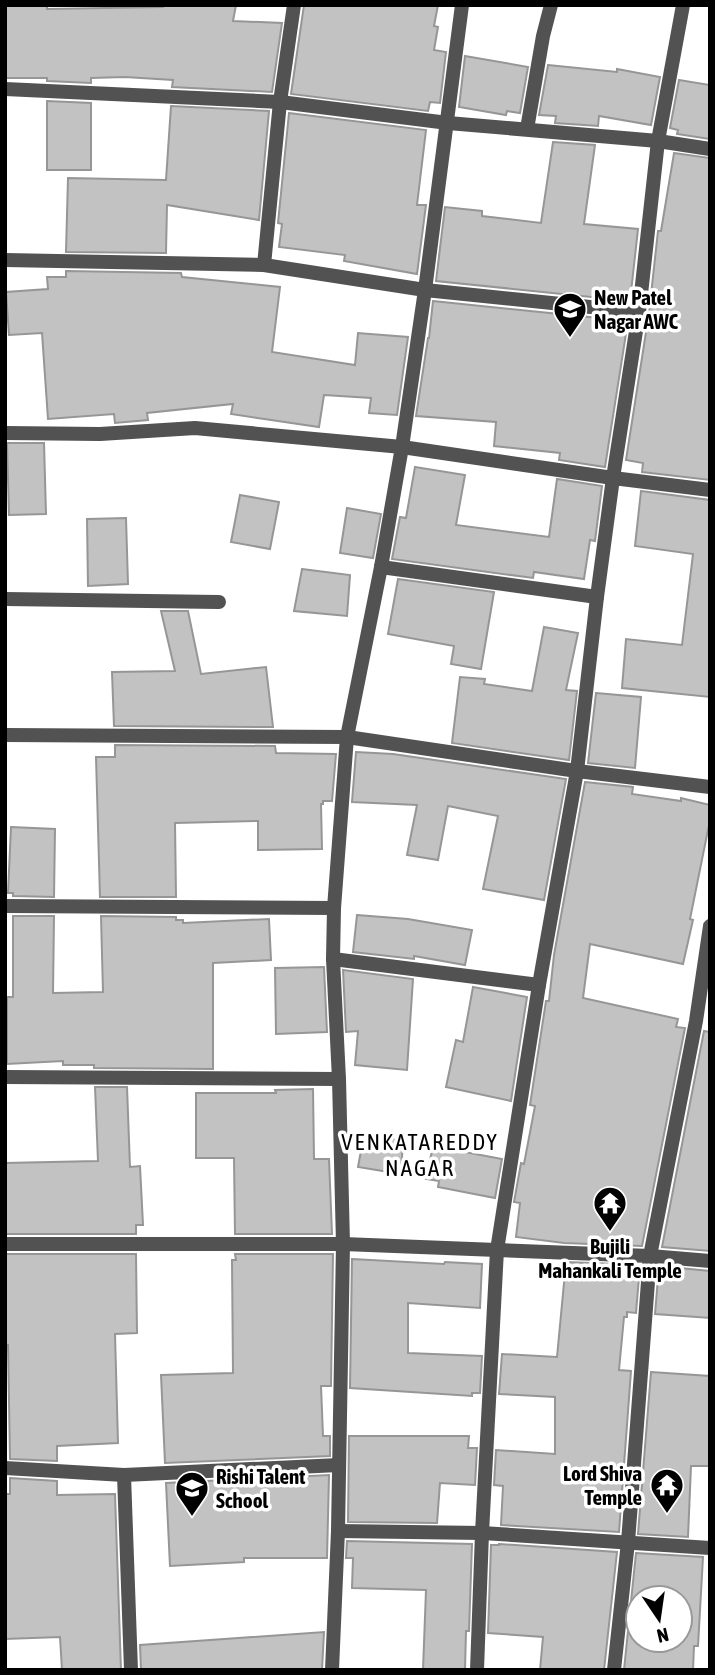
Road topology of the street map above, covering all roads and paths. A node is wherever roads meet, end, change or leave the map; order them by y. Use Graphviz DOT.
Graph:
graph roads {
  1 [pos="294,5"];
  2 [pos="463,5"];
  3 [pos="551,5"];
  4 [pos="683,5"];
  5 [pos="5,89"];
  6 [pos="280,102"];
  7 [pos="448,123"];
  8 [pos="527,129"];
  9 [pos="658,141"];
  10 [pos="710,149"];
  11 [pos="5,260"];
  12 [pos="264,265"];
  13 [pos="425,289"];
  14 [pos="639,312"];
  15 [pos="5,433"];
  16 [pos="402,447"];
  17 [pos="613,478"];
  18 [pos="710,490"];
  19 [pos="381,567"];
  20 [pos="597,597"];
  21 [pos="5,599"];
  22 [pos="219,602"];
  23 [pos="5,735"];
  24 [pos="347,737"];
  25 [pos="577,771"];
  26 [pos="710,787"];
  27 [pos="5,906"];
  28 [pos="334,908"];
  29 [pos="710,926"];
  30 [pos="333,959"];
  31 [pos="539,985"];
  32 [pos="703,1022"];
  33 [pos="5,1076"];
  34 [pos="339,1079"];
  35 [pos="5,1244"];
  36 [pos="343,1244"];
  37 [pos="497,1250"];
  38 [pos="650,1256"];
  39 [pos="710,1261"];
  40 [pos="339,1465"];
  41 [pos="5,1468"];
  42 [pos="124,1475"];
  43 [pos="338,1531"];
  44 [pos="482,1533"];
  45 [pos="628,1542"];
  46 [pos="710,1548"];
  47 [pos="131,1670"];
  48 [pos="332,1670"];
  49 [pos="477,1670"];
  50 [pos="614,1670"];
  1 -- 6 [label="street"];
  2 -- 7 [label="street"];
  3 -- 8 [label="street"];
  4 -- 9 [label="street"];
  5 -- 6 [label="street"];
  6 -- 7 [label="street"];
  6 -- 12 [label="street"];
  7 -- 8 [label="street"];
  7 -- 13 [label="street"];
  8 -- 9 [label="street"];
  9 -- 10 [label="street"];
  9 -- 14 [label="street"];
  11 -- 12 [label="street"];
  12 -- 13 [label="street"];
  13 -- 14 [label="street"];
  13 -- 16 [label="street"];
  14 -- 17 [label="street"];
  15 -- 16 [label="street"];
  16 -- 17 [label="street"];
  16 -- 19 [label="street"];
  17 -- 18 [label="street"];
  17 -- 20 [label="street"];
  19 -- 20 [label="street"];
  19 -- 24 [label="street"];
  20 -- 25 [label="street"];
  21 -- 22 [label="street"];
  23 -- 24 [label="street"];
  24 -- 25 [label="street"];
  24 -- 28 [label="street"];
  25 -- 26 [label="street"];
  25 -- 31 [label="street"];
  27 -- 28 [label="street"];
  28 -- 30 [label="street"];
  29 -- 32 [label="street"];
  30 -- 31 [label="street"];
  30 -- 34 [label="street"];
  31 -- 37 [label="street"];
  32 -- 38 [label="street"];
  33 -- 34 [label="street"];
  34 -- 36 [label="street"];
  35 -- 36 [label="street"];
  36 -- 37 [label="street"];
  36 -- 40 [label="street"];
  37 -- 38 [label="street"];
  37 -- 44 [label="street"];
  38 -- 39 [label="street"];
  38 -- 45 [label="street"];
  40 -- 42 [label="street"];
  40 -- 43 [label="street"];
  41 -- 42 [label="street"];
  42 -- 47 [label="street"];
  43 -- 44 [label="street"];
  43 -- 48 [label="street"];
  44 -- 45 [label="street"];
  44 -- 49 [label="street"];
  45 -- 46 [label="street"];
  45 -- 50 [label="street"];
}
